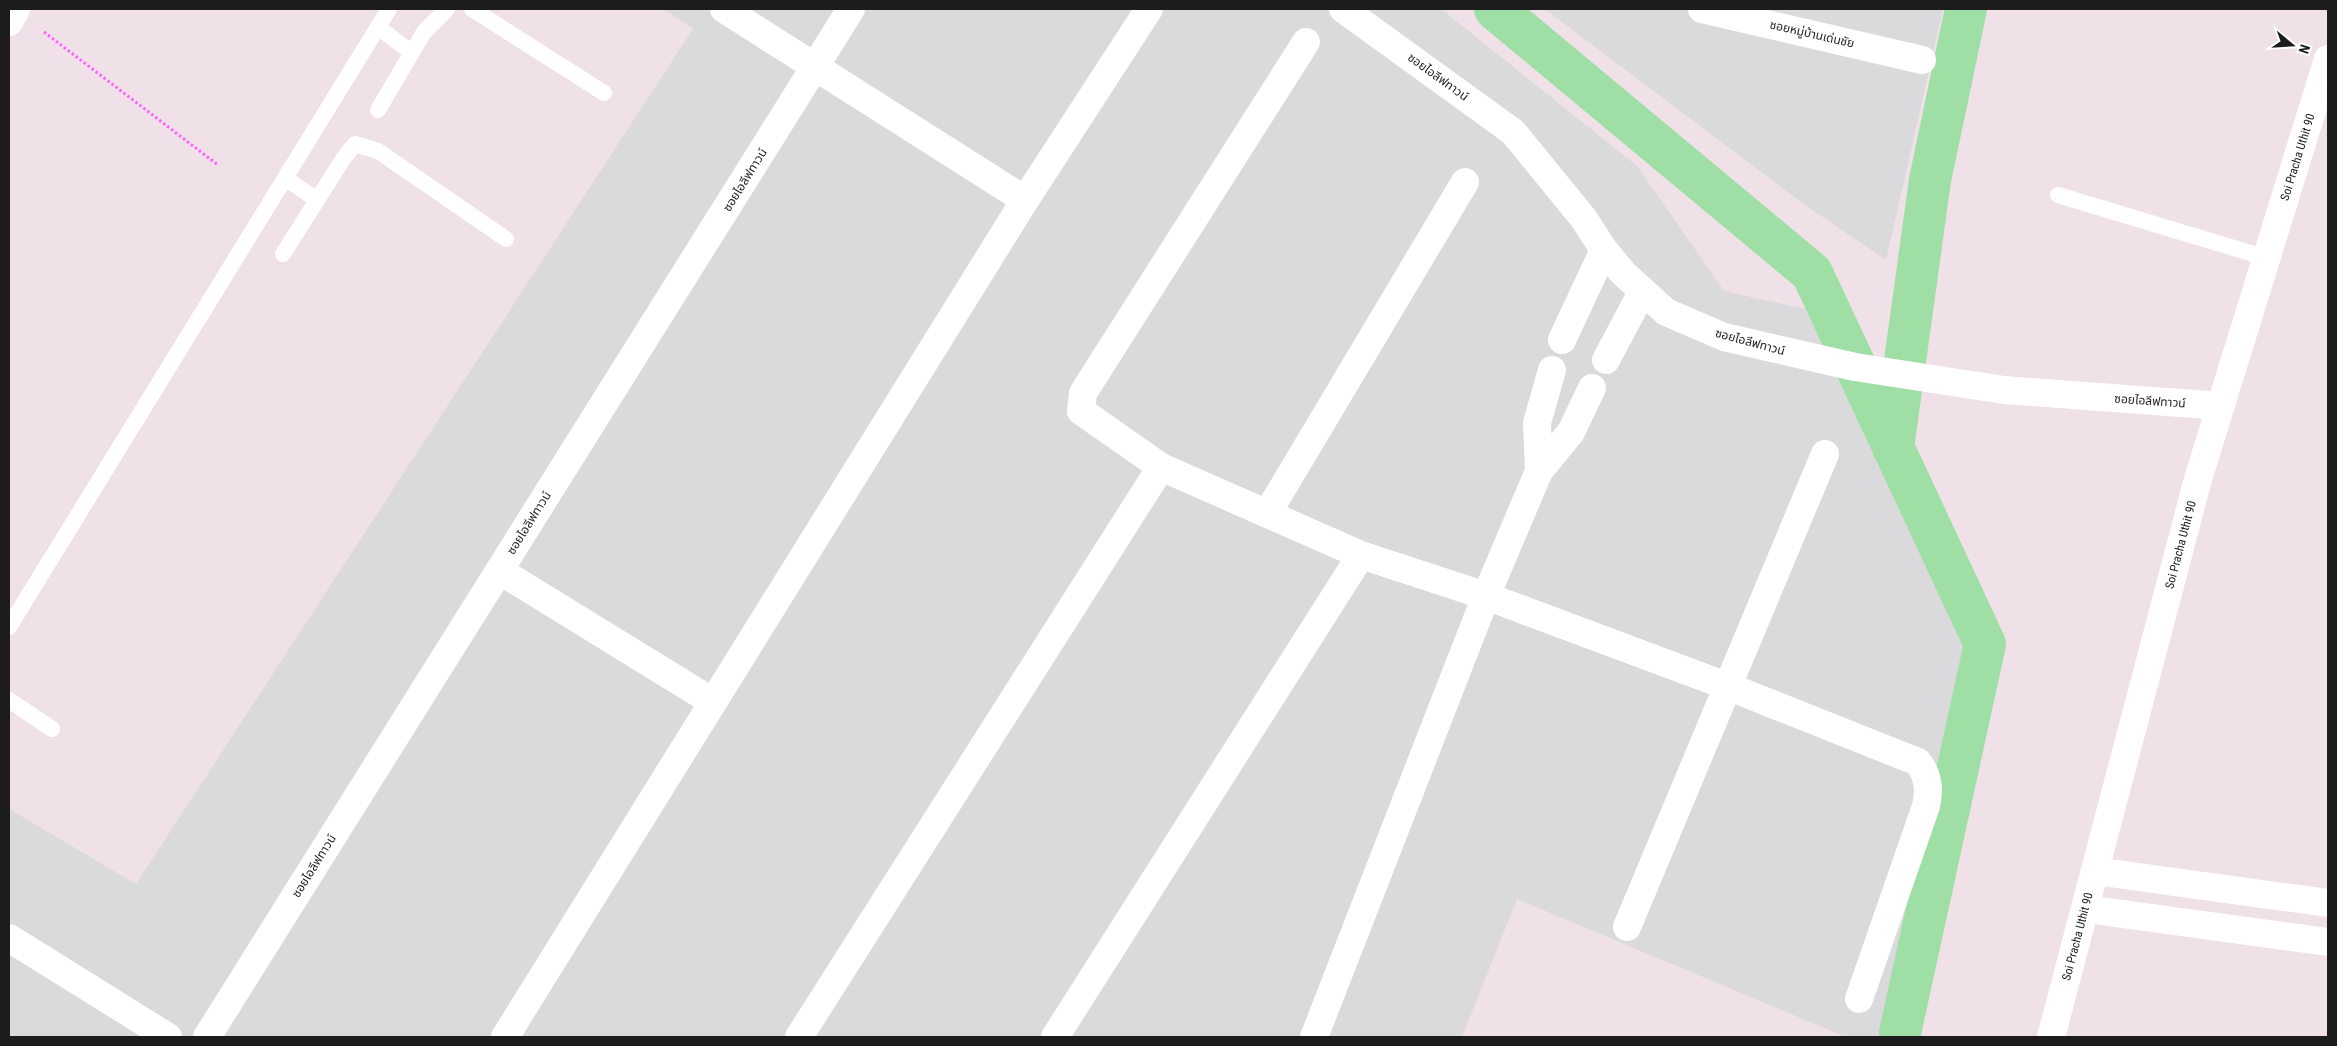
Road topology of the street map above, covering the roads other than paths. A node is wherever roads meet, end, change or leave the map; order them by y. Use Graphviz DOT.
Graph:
graph roads {
  1 [pos="389,9"];
  2 [pos="447,9"];
  3 [pos="472,9"];
  4 [pos="724,9"];
  5 [pos="851,9"];
  6 [pos="1149,9"];
  7 [pos="1343,9"];
  8 [pos="1702,9"];
  9 [pos="378,27"];
  10 [pos="1306,42"];
  11 [pos="412,53"];
  12 [pos="2328,59"];
  13 [pos="1922,60"];
  14 [pos="816,67"];
  15 [pos="604,93"];
  16 [pos="378,110"];
  17 [pos="285,178"];
  18 [pos="1465,182"];
  19 [pos="2058,195"];
  20 [pos="317,200"];
  21 [pos="1024,200"];
  22 [pos="506,238"];
  23 [pos="1604,250"];
  24 [pos="283,254"];
  25 [pos="2267,258"];
  26 [pos="1642,292"];
  27 [pos="1562,340"];
  28 [pos="1606,360"];
  29 [pos="1552,370"];
  30 [pos="1592,388"];
  31 [pos="2222,406"];
  32 [pos="1825,454"];
  33 [pos="1161,467"];
  34 [pos="1539,471"];
  35 [pos="1267,514"];
  36 [pos="1361,555"];
  37 [pos="500,571"];
  38 [pos="1486,596"];
  39 [pos="9,627"];
  40 [pos="1727,686"];
  41 [pos="9,700"];
  42 [pos="713,702"];
  43 [pos="52,729"];
  44 [pos="2095,871"];
  45 [pos="2328,903"];
  46 [pos="2086,908"];
  47 [pos="1627,927"];
  48 [pos="9,938"];
  49 [pos="2328,942"];
  50 [pos="1860,999"];
  51 [pos="168,1037"];
  52 [pos="207,1037"];
  53 [pos="505,1037"];
  54 [pos="799,1037"];
  55 [pos="1055,1037"];
  56 [pos="1314,1037"];
  57 [pos="2050,1037"];
  1 -- 9 [label="lane"];
  2 -- 11 [label="lane"];
  3 -- 15 [label="lane"];
  4 -- 14 [label="street"];
  5 -- 14 [label="street, ซอยไอลีฟทาวน์"];
  6 -- 21 [label="street"];
  7 -- 23 [label="street, ซอยไอลีฟทาวน์"];
  8 -- 13 [label="street, ซอยหมู่บ้านเด่นชัย"];
  9 -- 11 [label="lane"];
  9 -- 17 [label="lane"];
  10 -- 33 [label="street"];
  11 -- 16 [label="lane"];
  12 -- 25 [label="street, Soi Pracha Uthit 90"];
  14 -- 21 [label="street"];
  14 -- 37 [label="street, ซอยไอลีฟทาวน์"];
  17 -- 20 [label="lane"];
  17 -- 39 [label="lane"];
  18 -- 35 [label="street"];
  19 -- 25 [label="lane"];
  20 -- 22 [label="lane"];
  20 -- 24 [label="lane"];
  21 -- 42 [label="street"];
  23 -- 26 [label="street, ซอยไอลีฟทาวน์"];
  23 -- 27 [label="street"];
  25 -- 31 [label="street, Soi Pracha Uthit 90"];
  26 -- 28 [label="street"];
  26 -- 31 [label="street, ซอยไอลีฟทาวน์"];
  29 -- 34 [label="street"];
  30 -- 34 [label="street"];
  31 -- 44 [label="street, Soi Pracha Uthit 90"];
  32 -- 40 [label="street"];
  33 -- 35 [label="street"];
  33 -- 54 [label="street"];
  34 -- 38 [label="street"];
  35 -- 36 [label="street"];
  36 -- 38 [label="street"];
  36 -- 55 [label="street"];
  37 -- 42 [label="street"];
  37 -- 52 [label="street, ซอยไอลีฟทาวน์"];
  38 -- 40 [label="street"];
  38 -- 56 [label="street"];
  40 -- 47 [label="street"];
  40 -- 50 [label="street"];
  41 -- 43 [label="lane"];
  42 -- 53 [label="street"];
  44 -- 45 [label="street"];
  44 -- 46 [label="street, Soi Pracha Uthit 90"];
  46 -- 49 [label="street"];
  46 -- 57 [label="street, Soi Pracha Uthit 90"];
  48 -- 51 [label="street"];
}
